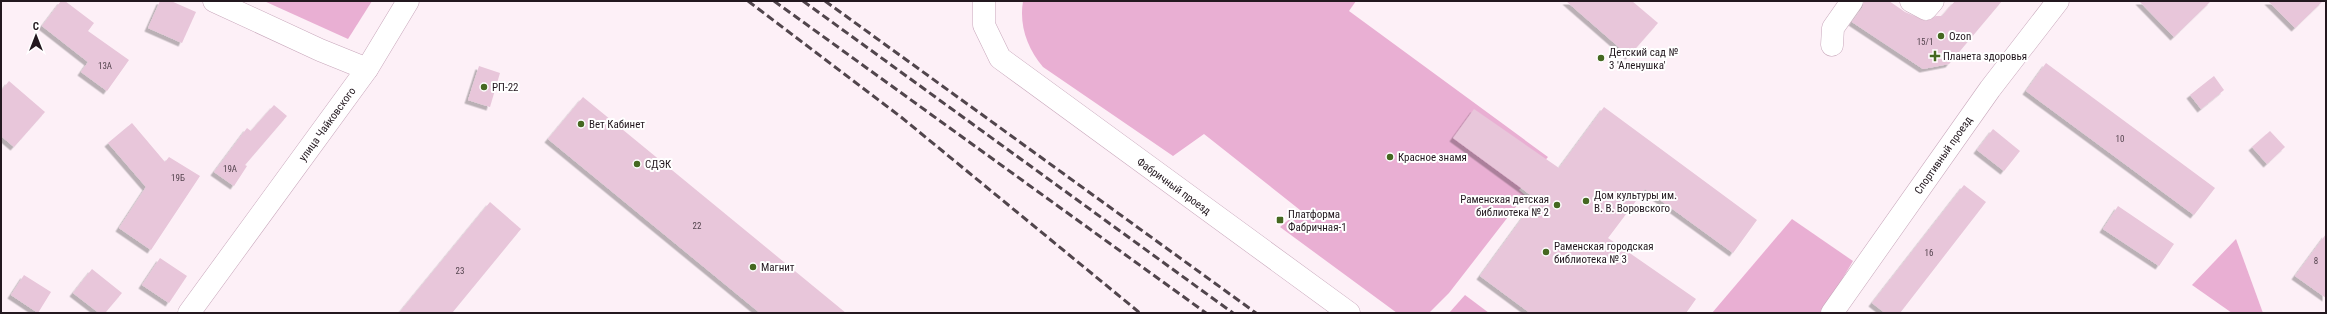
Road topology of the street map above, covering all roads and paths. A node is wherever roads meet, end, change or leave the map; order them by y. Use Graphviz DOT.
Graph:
graph roads {
  1 [pos="214,1"];
  2 [pos="408,1"];
  3 [pos="984,1"];
  4 [pos="1852,1"];
  5 [pos="1911,1"];
  6 [pos="1933,1"];
  7 [pos="2054,2"];
  8 [pos="1832,45"];
  9 [pos="367,69"];
  10 [pos="189,313"];
  11 [pos="1349,313"];
  12 [pos="1832,313"];
  1 -- 9 [label="street"];
  2 -- 9 [label="street, улица Чайковского"];
  3 -- 11 [label="street, Фабричный проезд"];
  4 -- 8 [label="street"];
  5 -- 6 [label="street"];
  7 -- 12 [label="street, Спортивный проезд"];
  9 -- 10 [label="street, улица Чайковского"];
}
